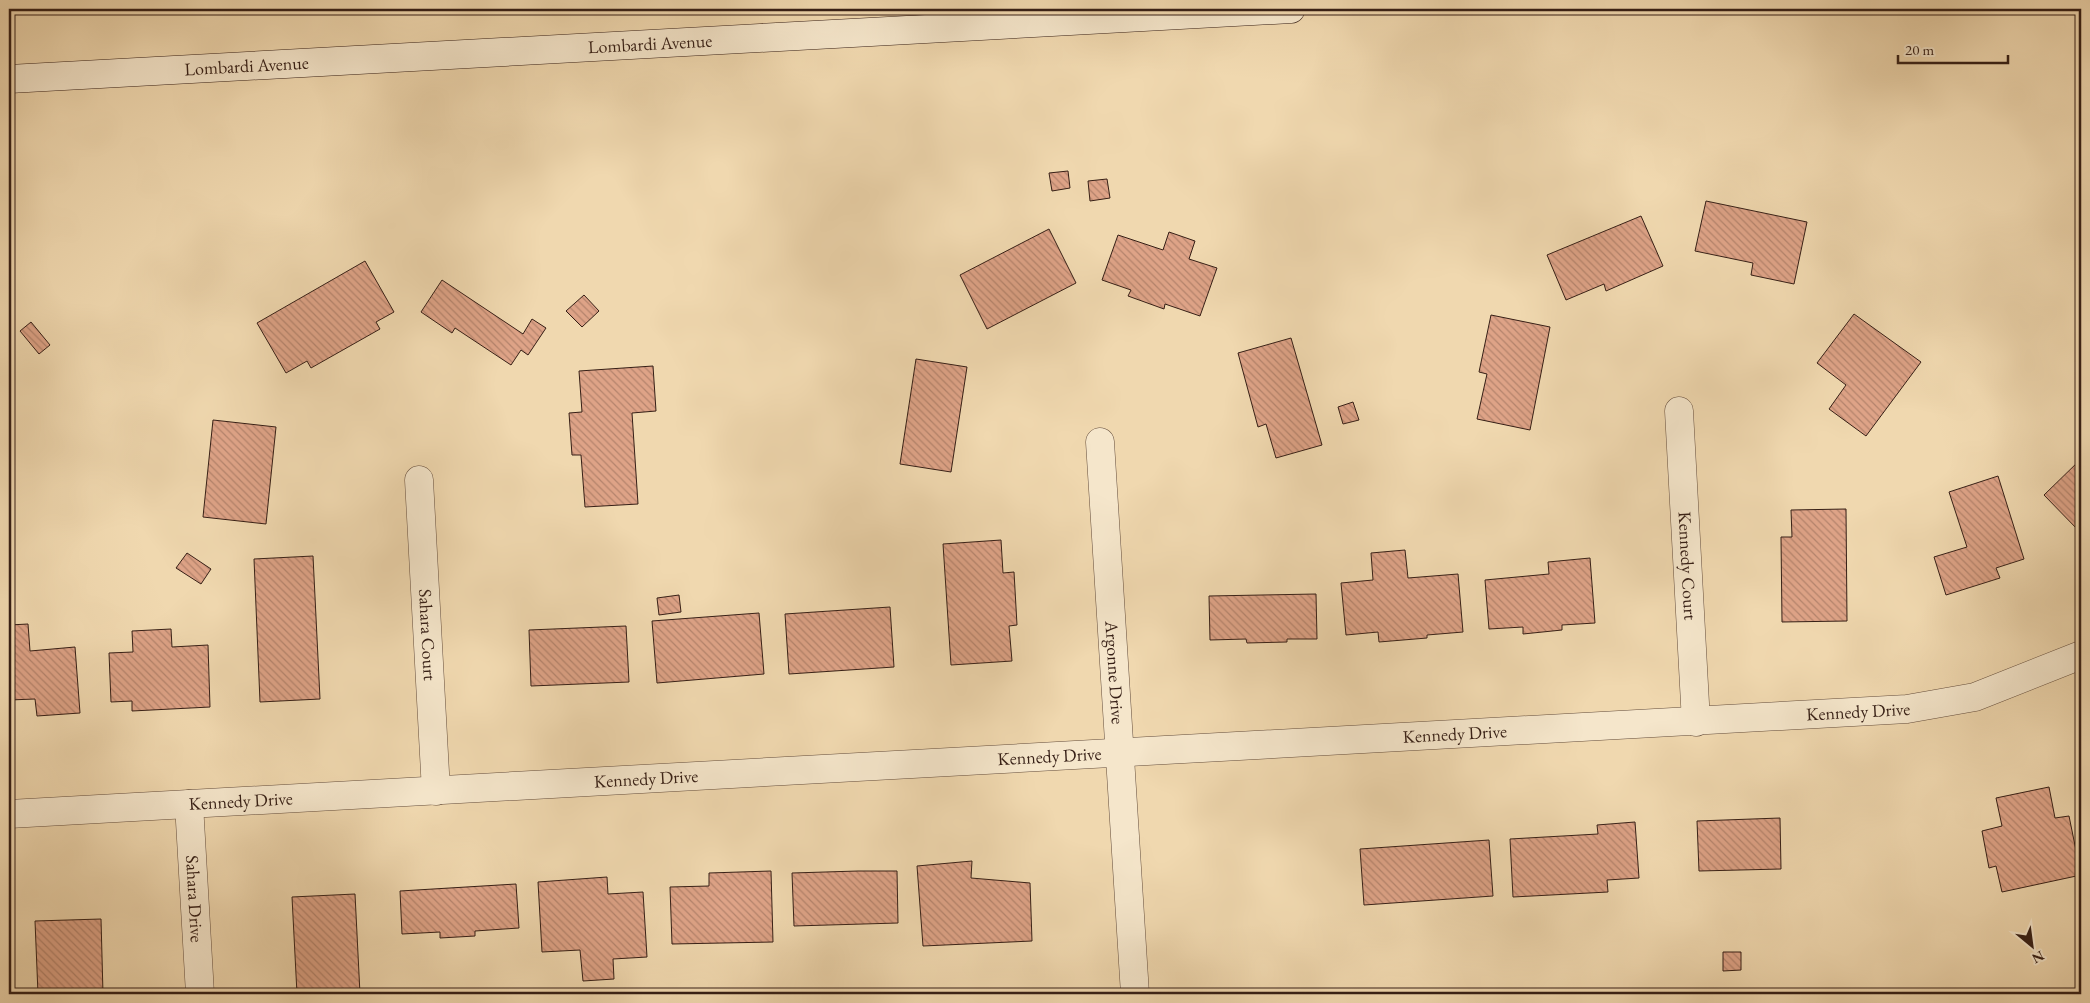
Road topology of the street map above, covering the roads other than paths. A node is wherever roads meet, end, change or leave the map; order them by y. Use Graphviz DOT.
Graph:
graph roads {
  1 [pos="1291,9"];
  2 [pos="1079,14"];
  3 [pos="9,79"];
  4 [pos="1679,411"];
  5 [pos="1100,442"];
  6 [pos="419,480"];
  7 [pos="2080,657"];
  8 [pos="1696,722"];
  9 [pos="1120,753"];
  10 [pos="436,791"];
  11 [pos="189,804"];
  12 [pos="9,814"];
  13 [pos="200,994"];
  14 [pos="1135,994"];
  1 -- 2 [label="street, Lombardi Avenue"];
  2 -- 3 [label="street, Lombardi Avenue"];
  4 -- 8 [label="street, Kennedy Court"];
  5 -- 9 [label="street, Argonne Drive"];
  6 -- 10 [label="street, Sahara Court"];
  7 -- 8 [label="street, Kennedy Drive"];
  8 -- 9 [label="street, Kennedy Drive"];
  9 -- 10 [label="street, Kennedy Drive"];
  9 -- 14 [label="street, Argonne Drive"];
  10 -- 11 [label="street, Kennedy Drive"];
  11 -- 12 [label="street, Kennedy Drive"];
  11 -- 13 [label="street, Sahara Drive"];
}
